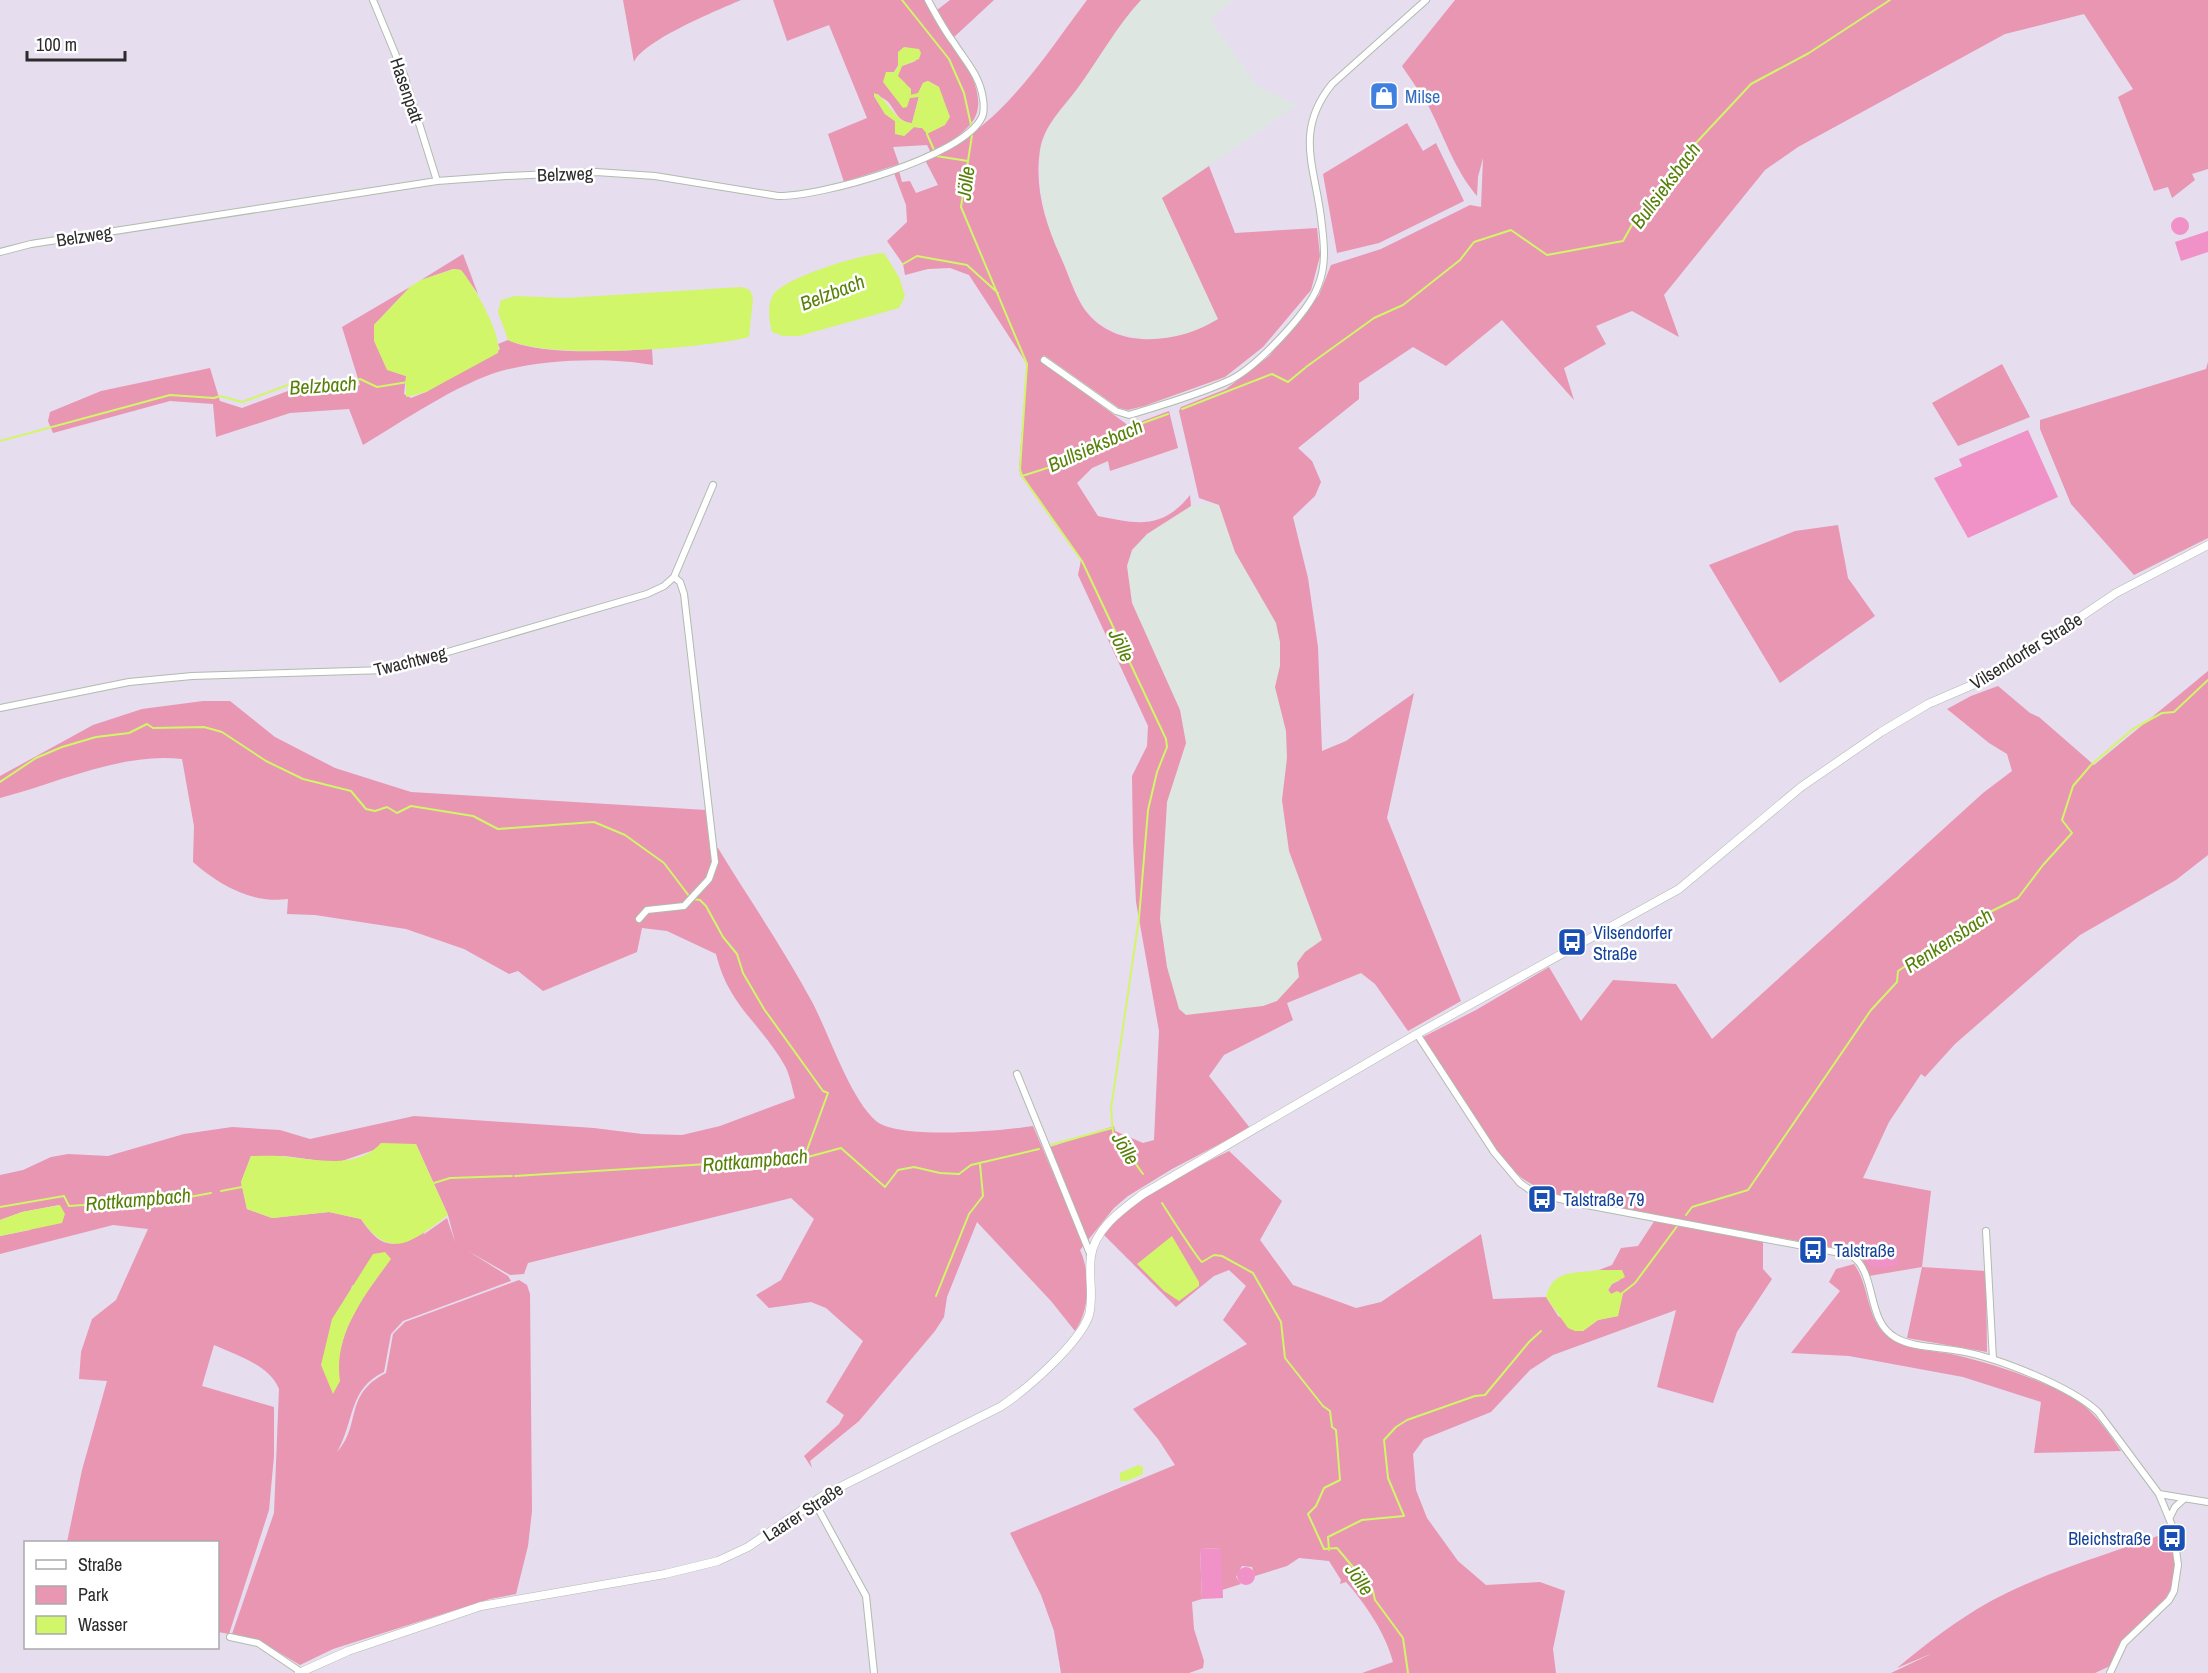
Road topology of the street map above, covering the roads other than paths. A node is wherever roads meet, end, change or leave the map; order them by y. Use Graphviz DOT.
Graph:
graph roads {
  1 [pos="373,0"];
  2 [pos="928,0"];
  3 [pos="1426,0"];
  4 [pos="436,181"];
  5 [pos="0,252"];
  6 [pos="1044,360"];
  7 [pos="712,485"];
  8 [pos="2208,545"];
  9 [pos="674,577"];
  10 [pos="0,708"];
  11 [pos="639,919"];
  12 [pos="1417,1034"];
  13 [pos="1017,1074"];
  14 [pos="1174,1175"];
  15 [pos="1986,1231"];
  16 [pos="1091,1256"];
  17 [pos="1993,1359"];
  18 [pos="2159,1494"];
  19 [pos="2184,1499"];
  20 [pos="814,1501"];
  21 [pos="2208,1502"];
  22 [pos="2170,1518"];
  23 [pos="230,1637"];
  24 [pos="300,1673"];
  25 [pos="874,1673"];
  26 [pos="2110,1673"];
  1 -- 4 [label="street, Hasenpatt"];
  2 -- 4 [label="street, Belzweg"];
  3 -- 6 [label="street"];
  4 -- 5 [label="street, Belzweg"];
  7 -- 9 [label="street"];
  8 -- 12 [label="street, Vilsendorfer Straße"];
  9 -- 10 [label="street, Twachtweg"];
  9 -- 11 [label="street"];
  12 -- 14 [label="street, Vilsendorfer Straße"];
  12 -- 17 [label="street"];
  13 -- 16 [label="street"];
  14 -- 16 [label="street, Laarer Straße"];
  15 -- 17 [label="street"];
  16 -- 20 [label="street, Laarer Straße"];
  17 -- 18 [label="street"];
  18 -- 19 [label="street"];
  18 -- 22 [label="street"];
  19 -- 21 [label="street"];
  19 -- 22 [label="street"];
  20 -- 24 [label="street, Laarer Straße"];
  20 -- 25 [label="street"];
  22 -- 26 [label="street"];
  23 -- 24 [label="street, Laarer Straße"];
}
